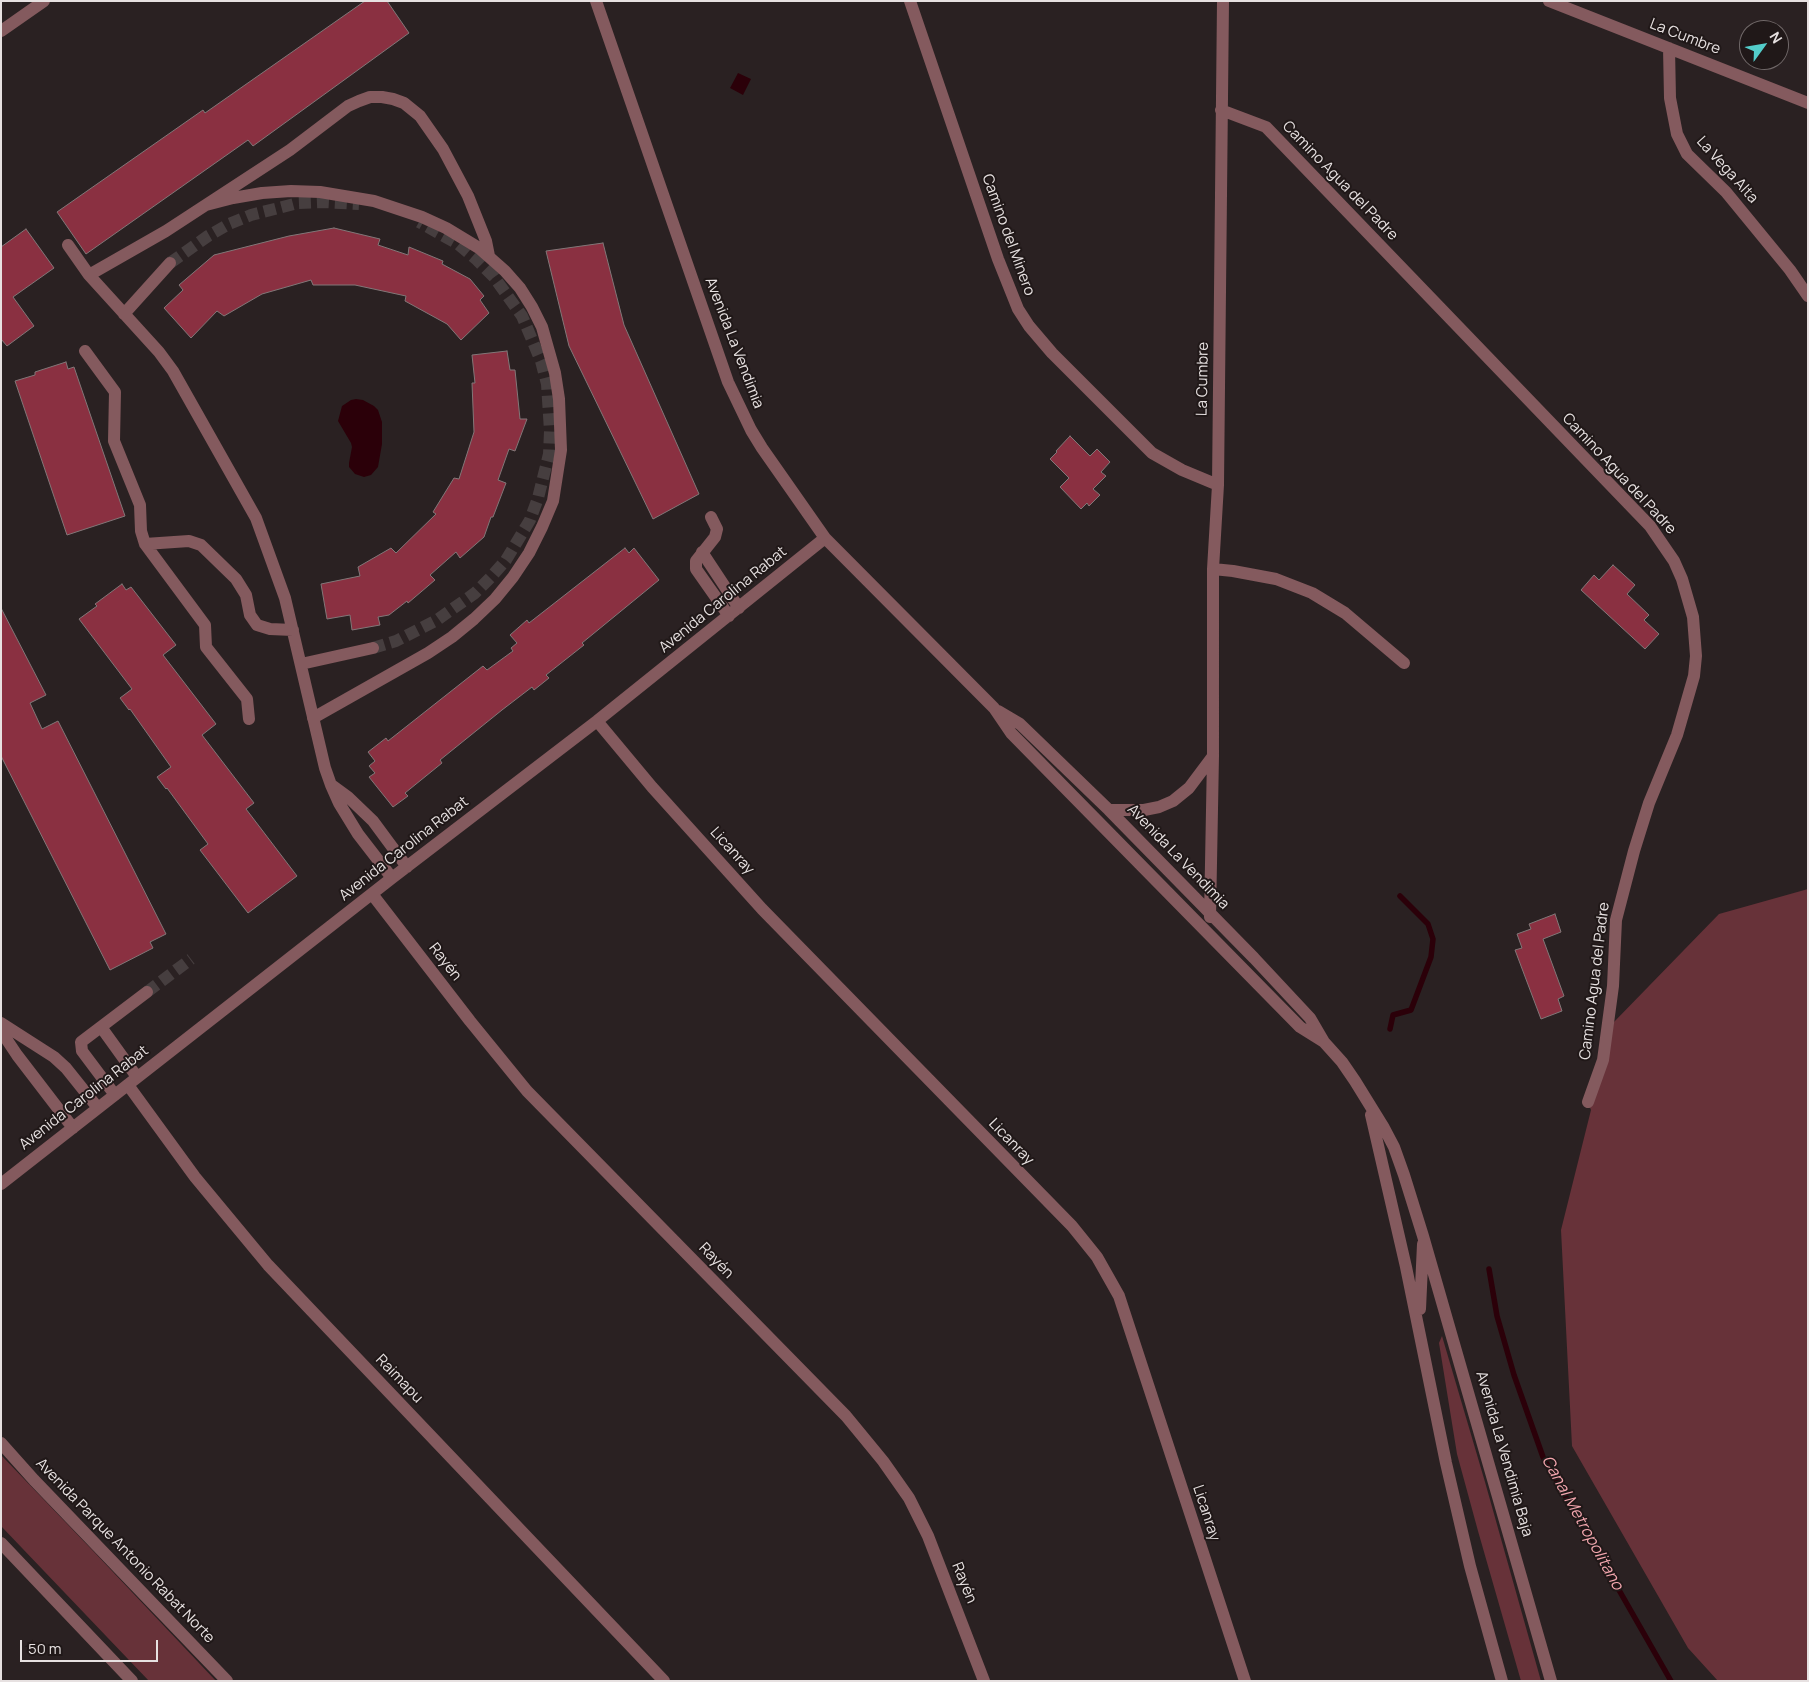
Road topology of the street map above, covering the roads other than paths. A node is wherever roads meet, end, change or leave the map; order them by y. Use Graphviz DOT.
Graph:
graph roads {
  1 [pos="44,1"];
  2 [pos="596,1"];
  3 [pos="910,1"];
  4 [pos="1223,1"];
  5 [pos="1549,1"];
  6 [pos="1,31"];
  7 [pos="1669,48"];
  8 [pos="1808,103"];
  9 [pos="1221,110"];
  10 [pos="206,205"];
  11 [pos="68,246"];
  12 [pos="489,256"];
  13 [pos="170,263"];
  14 [pos="89,275"];
  15 [pos="1808,296"];
  16 [pos="124,314"];
  17 [pos="86,351"];
  18 [pos="1218,485"];
  19 [pos="711,517"];
  20 [pos="825,538"];
  21 [pos="145,544"];
  22 [pos="1213,569"];
  23 [pos="734,612"];
  24 [pos="293,630"];
  25 [pos="373,648"];
  26 [pos="1404,663"];
  27 [pos="301,664"];
  28 [pos="994,708"];
  29 [pos="313,718"];
  30 [pos="249,719"];
  31 [pos="597,720"];
  32 [pos="1213,756"];
  33 [pos="330,785"];
  34 [pos="1109,810"];
  35 [pos="407,867"];
  36 [pos="392,878"];
  37 [pos="372,894"];
  38 [pos="1210,913"];
  39 [pos="1209,934"];
  40 [pos="147,992"];
  41 [pos="1,1023"];
  42 [pos="101,1027"];
  43 [pos="1,1031"];
  44 [pos="1324,1042"];
  45 [pos="133,1081"];
  46 [pos="115,1095"];
  47 [pos="1367,1100"];
  48 [pos="1588,1102"];
  49 [pos="98,1108"];
  50 [pos="73,1128"];
  51 [pos="1,1184"];
  52 [pos="1423,1236"];
  53 [pos="1420,1336"];
  54 [pos="1,1443"];
  55 [pos="1,1543"];
  56 [pos="132,1681"];
  57 [pos="227,1681"];
  58 [pos="664,1681"];
  59 [pos="984,1681"];
  60 [pos="1245,1681"];
  61 [pos="1502,1681"];
  62 [pos="1551,1681"];
  1 -- 6 [label="street"];
  2 -- 20 [label="street, Avenida La Vendimia"];
  3 -- 18 [label="street, Camino del Minero"];
  4 -- 9 [label="street, La Cumbre"];
  5 -- 7 [label="street, La Cumbre"];
  7 -- 8 [label="street, La Cumbre"];
  7 -- 15 [label="street, La Vega Alta"];
  9 -- 18 [label="street, La Cumbre"];
  9 -- 48 [label="street, Camino Agua del Padre"];
  10 -- 12 [label="street"];
  10 -- 12 [label="street"];
  10 -- 14 [label="street"];
  11 -- 14 [label="street"];
  12 -- 29 [label="street"];
  13 -- 16 [label="street"];
  14 -- 16 [label="street"];
  16 -- 24 [label="street"];
  17 -- 21 [label="street"];
  18 -- 22 [label="street, La Cumbre"];
  19 -- 23 [label="street"];
  20 -- 23 [label="street, Avenida Carolina Rabat"];
  20 -- 28 [label="street, Avenida La Vendimia"];
  21 -- 24 [label="street"];
  21 -- 30 [label="street"];
  22 -- 26 [label="street"];
  22 -- 32 [label="street, La Cumbre"];
  23 -- 31 [label="street, Avenida Carolina Rabat"];
  24 -- 27 [label="street"];
  25 -- 27 [label="street"];
  27 -- 29 [label="street"];
  28 -- 34 [label="street, Avenida La Vendimia"];
  28 -- 39 [label="street, Avenida La Vendimia"];
  29 -- 33 [label="street"];
  31 -- 35 [label="street, Avenida Carolina Rabat"];
  31 -- 60 [label="street, Licanray"];
  32 -- 34 [label="street"];
  32 -- 38 [label="street, La Cumbre"];
  33 -- 35 [label="street"];
  33 -- 36 [label="street"];
  34 -- 38 [label="street, Avenida La Vendimia"];
  35 -- 36 [label="street, Avenida Carolina Rabat"];
  36 -- 37 [label="street, Avenida Carolina Rabat"];
  37 -- 45 [label="street, Avenida Carolina Rabat"];
  37 -- 59 [label="street, Rayén"];
  38 -- 39 [label="street, La Cumbre"];
  38 -- 44 [label="street, Avenida La Vendimia"];
  39 -- 44 [label="street, Avenida La Vendimia"];
  40 -- 42 [label="street"];
  41 -- 49 [label="street"];
  42 -- 45 [label="street, Raimapu"];
  42 -- 46 [label="street"];
  43 -- 50 [label="street"];
  44 -- 47 [label="street, Avenida La Vendimia"];
  45 -- 46 [label="street, Avenida Carolina Rabat"];
  45 -- 58 [label="street, Raimapu"];
  46 -- 49 [label="street, Avenida Carolina Rabat"];
  47 -- 52 [label="street, Avenida La Vendimia Baja"];
  47 -- 53 [label="street, Avenida La Vendimia Baja"];
  49 -- 50 [label="street, Avenida Carolina Rabat"];
  50 -- 51 [label="street, Avenida Carolina Rabat"];
  52 -- 53 [label="street, Avenida La Vendimia Baja"];
  52 -- 62 [label="street, Avenida La Vendimia Baja"];
  53 -- 61 [label="street, Avenida La Vendimia Baja"];
  54 -- 57 [label="street, Avenida Parque Antonio Rabat Norte"];
  55 -- 56 [label="street"];
}
